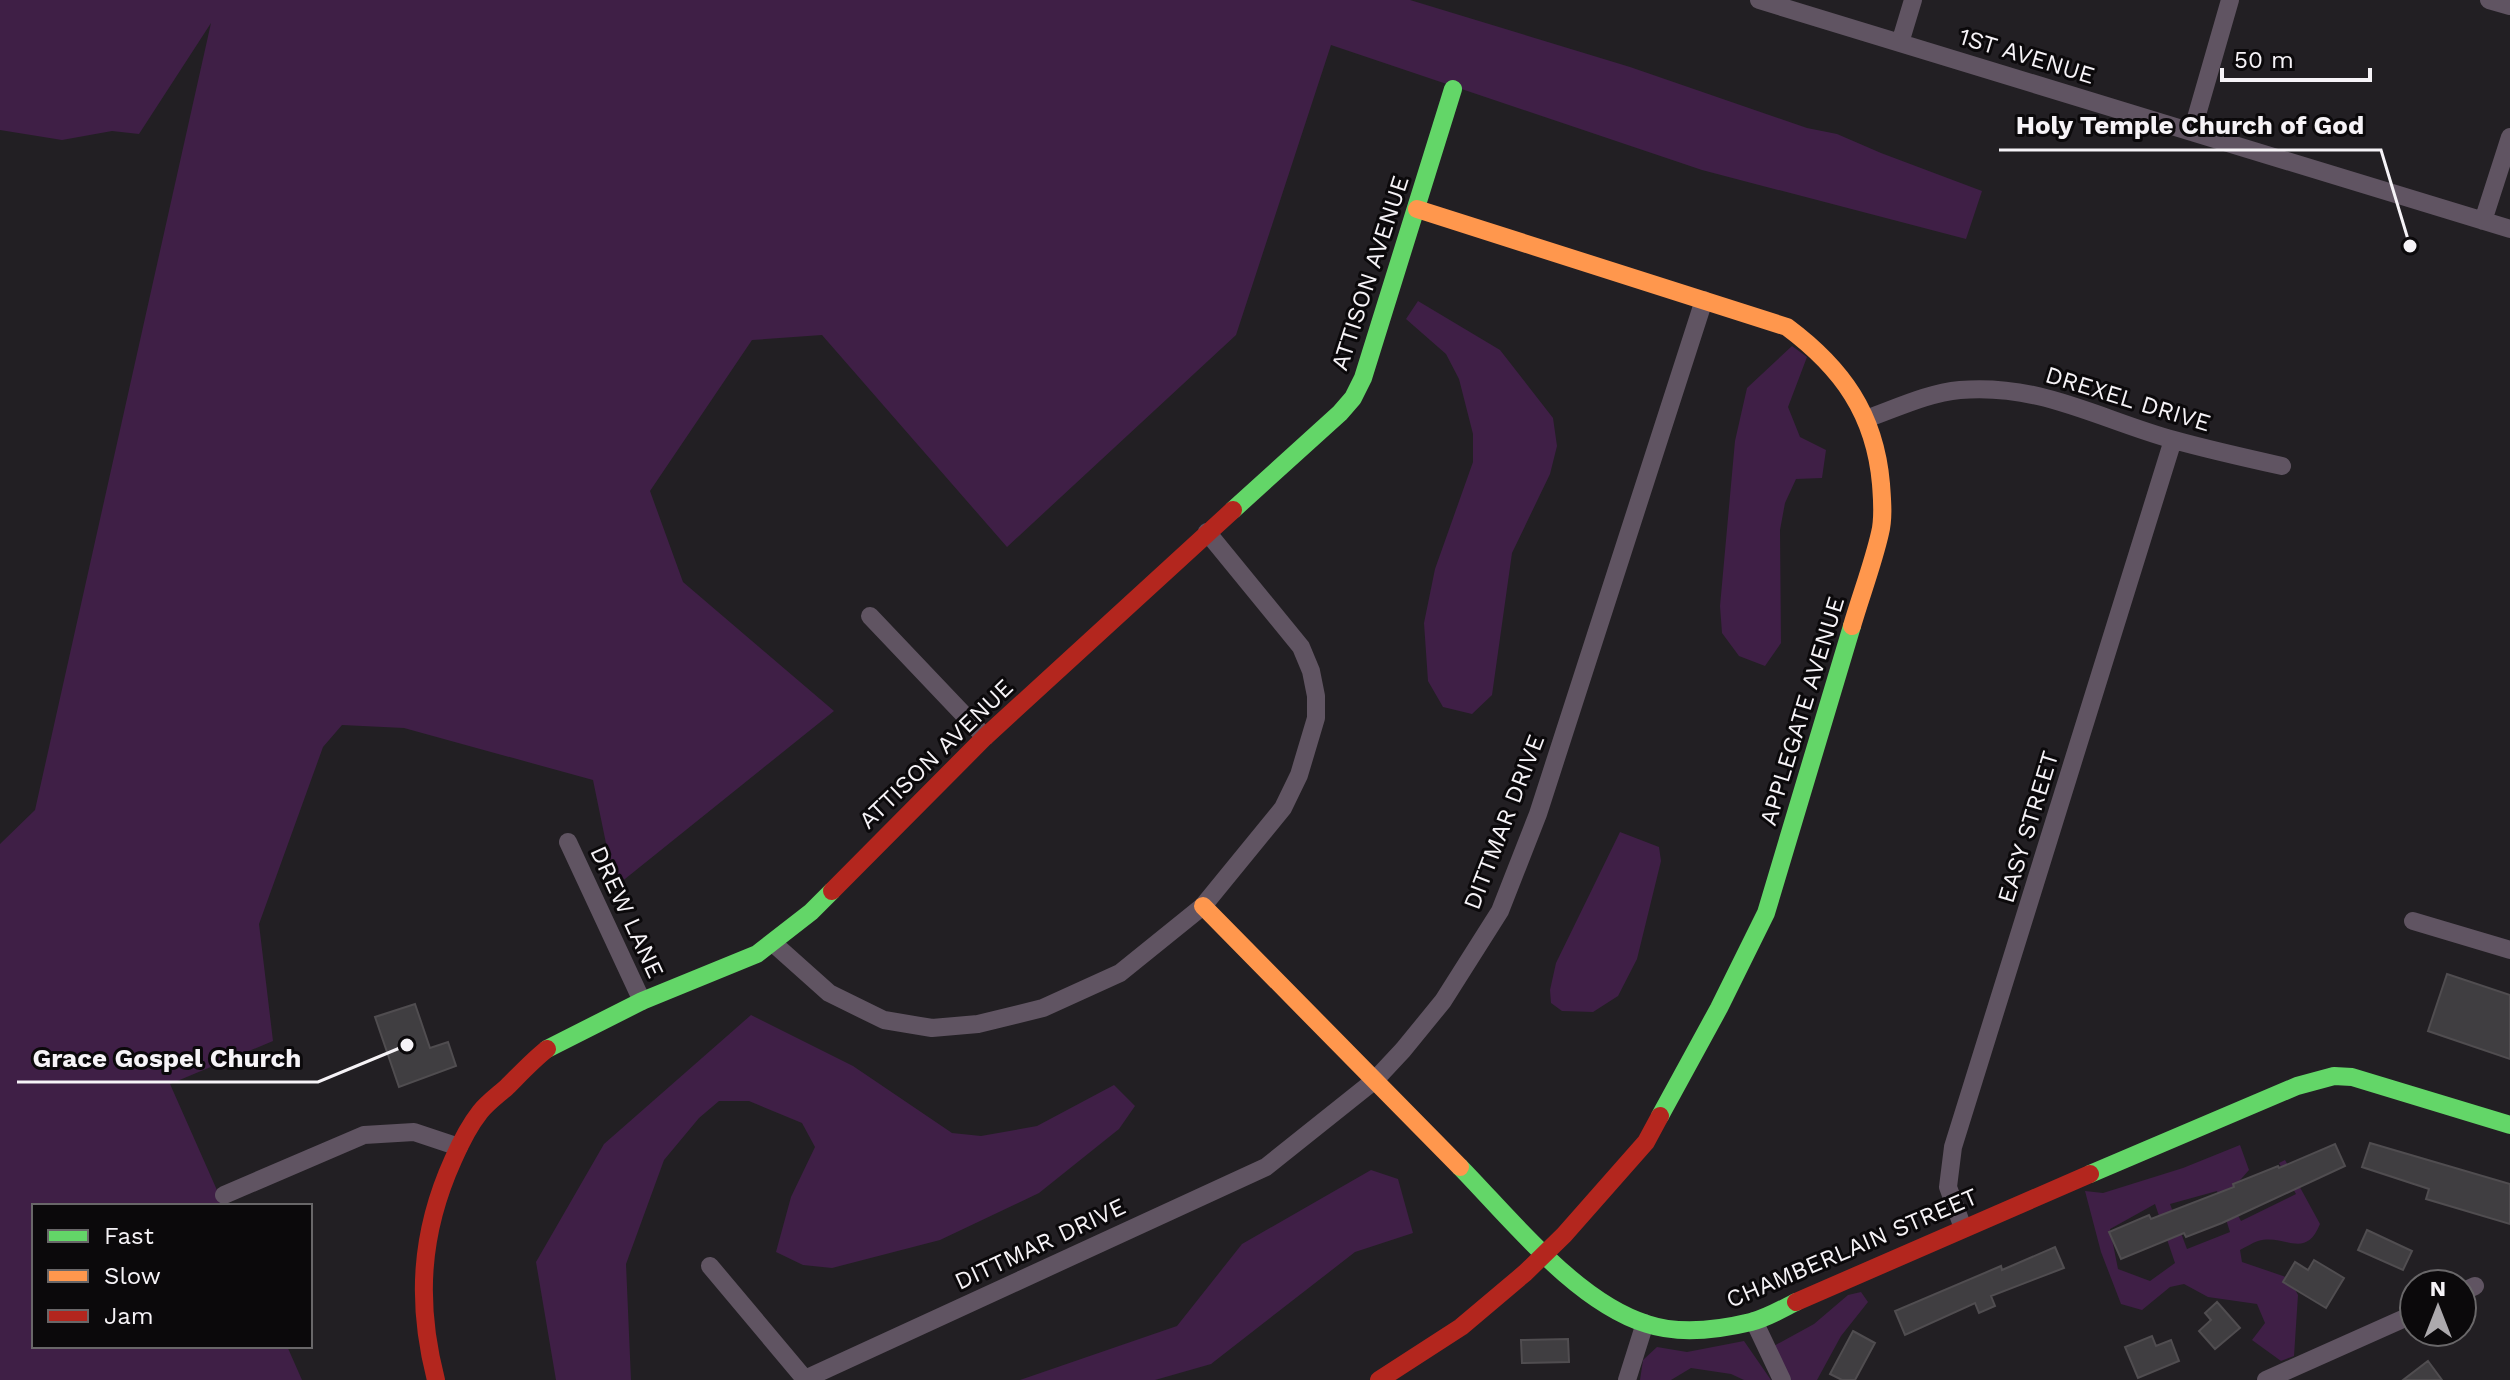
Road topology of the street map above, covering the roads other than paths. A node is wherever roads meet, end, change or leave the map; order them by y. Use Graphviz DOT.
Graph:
graph roads {
  1 [pos="1759,0"];
  2 [pos="1913,0"];
  3 [pos="2230,0"];
  4 [pos="2489,0"];
  5 [pos="2510,6"];
  6 [pos="1900,43"];
  7 [pos="1453,89"];
  8 [pos="2192,132"];
  9 [pos="2510,137"];
  10 [pos="1417,209"];
  11 [pos="2483,221"];
  12 [pos="2510,229"];
  13 [pos="1704,300"];
  14 [pos="1866,419"];
  15 [pos="2173,440"];
  16 [pos="2282,466"];
  17 [pos="1207,532"];
  18 [pos="870,616"];
  19 [pos="985,737"];
  20 [pos="568,842"];
  21 [pos="1203,906"];
  22 [pos="2413,921"];
  23 [pos="773,943"];
  24 [pos="2510,950"];
  25 [pos="642,1001"];
  26 [pos="1375,1080"];
  27 [pos="2510,1125"];
  28 [pos="459,1147"];
  29 [pos="224,1195"];
  30 [pos="1963,1228"];
  31 [pos="1545,1255"];
  32 [pos="710,1266"];
  33 [pos="1754,1321"];
  34 [pos="2398,1321"];
  35 [pos="1645,1323"];
  36 [pos="804,1379"];
  37 [pos="436,1380"];
  38 [pos="1379,1380"];
  39 [pos="1627,1380"];
  40 [pos="1782,1380"];
  41 [pos="2266,1380"];
  1 -- 6 [label="street, 1ST AVENUE"];
  2 -- 6 [label="street"];
  3 -- 8 [label="street"];
  4 -- 5 [label="street"];
  6 -- 8 [label="street, 1ST AVENUE"];
  7 -- 10 [label="street, ATTISON AVENUE"];
  8 -- 11 [label="street, 1ST AVENUE"];
  9 -- 11 [label="street"];
  10 -- 13 [label="street, APPLEGATE AVENUE"];
  10 -- 17 [label="street, ATTISON AVENUE"];
  11 -- 12 [label="street, 1ST AVENUE"];
  13 -- 14 [label="street, APPLEGATE AVENUE"];
  13 -- 26 [label="street, DITTMAR DRIVE"];
  14 -- 15 [label="street, DREXEL DRIVE"];
  14 -- 31 [label="street, APPLEGATE AVENUE"];
  15 -- 16 [label="street, DREXEL DRIVE"];
  15 -- 30 [label="street, EASY STREET"];
  17 -- 19 [label="street, ATTISON AVENUE"];
  17 -- 21 [label="street"];
  18 -- 19 [label="street"];
  19 -- 23 [label="street, ATTISON AVENUE"];
  20 -- 25 [label="street, DREW LANE"];
  21 -- 23 [label="street"];
  21 -- 26 [label="street, CHAMBERLAIN STREET"];
  22 -- 24 [label="street"];
  23 -- 25 [label="street, ATTISON AVENUE"];
  25 -- 28 [label="street, ATTISON AVENUE"];
  26 -- 31 [label="street, CHAMBERLAIN STREET"];
  26 -- 36 [label="street, DITTMAR DRIVE"];
  27 -- 30 [label="street, CHAMBERLAIN STREET"];
  28 -- 29 [label="street"];
  28 -- 37 [label="street, ATTISON AVENUE"];
  30 -- 33 [label="street, CHAMBERLAIN STREET"];
  31 -- 35 [label="street, CHAMBERLAIN STREET"];
  31 -- 38 [label="street, APPLEGATE AVENUE"];
  32 -- 36 [label="street"];
  33 -- 35 [label="street, CHAMBERLAIN STREET"];
  33 -- 40 [label="street"];
  34 -- 41 [label="street"];
  35 -- 39 [label="street"];
}
